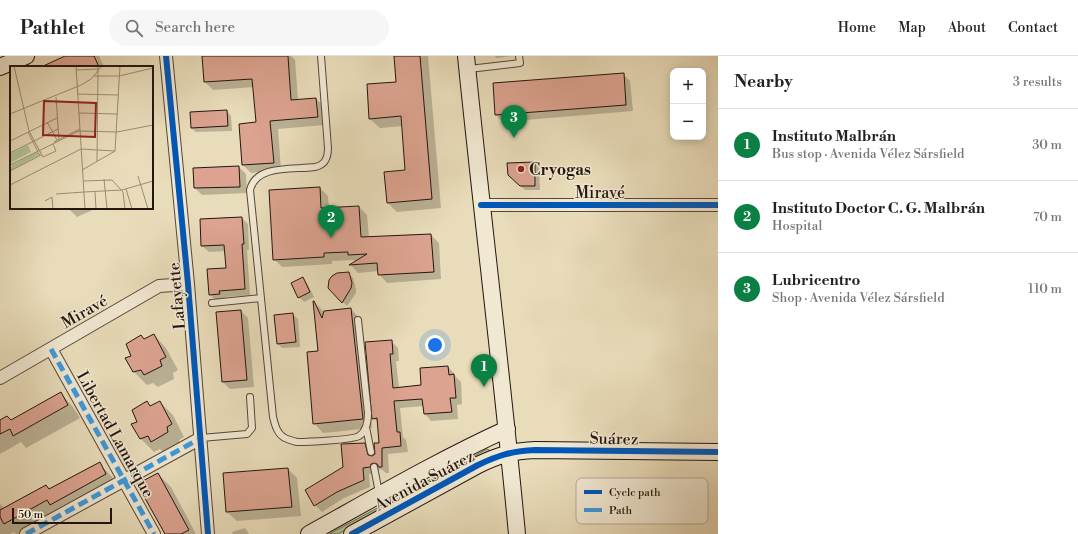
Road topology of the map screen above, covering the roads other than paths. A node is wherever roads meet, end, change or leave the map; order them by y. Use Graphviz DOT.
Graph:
graph roads {
  1 [pos="26,56"];
  2 [pos="166,56"];
  3 [pos="321,56"];
  4 [pos="519,56"];
  5 [pos="466,63"];
  6 [pos="0,67"];
  7 [pos="481,205"];
  8 [pos="718,205"];
  9 [pos="188,284"];
  10 [pos="261,298"];
  11 [pos="212,302"];
  12 [pos="358,320"];
  13 [pos="51,349"];
  14 [pos="0,378"];
  15 [pos="250,397"];
  16 [pos="366,427"];
  17 [pos="507,430"];
  18 [pos="201,438"];
  19 [pos="371,452"];
  20 [pos="718,452"];
  21 [pos="510,453"];
  22 [pos="374,467"];
  23 [pos="124,480"];
  24 [pos="380,494"];
  25 [pos="26,534"];
  26 [pos="154,534"];
  27 [pos="208,534"];
  28 [pos="309,534"];
  29 [pos="352,534"];
  30 [pos="517,534"];
  1 -- 6 [label="street"];
  2 -- 9 [label="street, Lafayette"];
  3 -- 10 [label="lane"];
  4 -- 5 [label="lane"];
  5 -- 7 [label="street"];
  7 -- 8 [label="street, Miravé"];
  7 -- 17 [label="street"];
  9 -- 13 [label="street, Miravé"];
  9 -- 18 [label="street, Lafayette"];
  10 -- 11 [label="lane"];
  10 -- 16 [label="lane"];
  12 -- 16 [label="lane"];
  13 -- 14 [label="street, Miravé"];
  13 -- 23 [label="street, Libertad Lamarque"];
  15 -- 18 [label="lane"];
  16 -- 19 [label="lane"];
  17 -- 21 [label="street"];
  17 -- 24 [label="street, Avenida Suárez"];
  18 -- 23 [label="street"];
  18 -- 27 [label="street, Lafayette"];
  20 -- 21 [label="street, Suárez"];
  21 -- 29 [label="street, Avenida Suárez"];
  21 -- 30 [label="street"];
  22 -- 24 [label="lane"];
  23 -- 25 [label="street"];
  23 -- 26 [label="street, Libertad Lamarque"];
  24 -- 28 [label="street, Avenida Suárez"];
}
